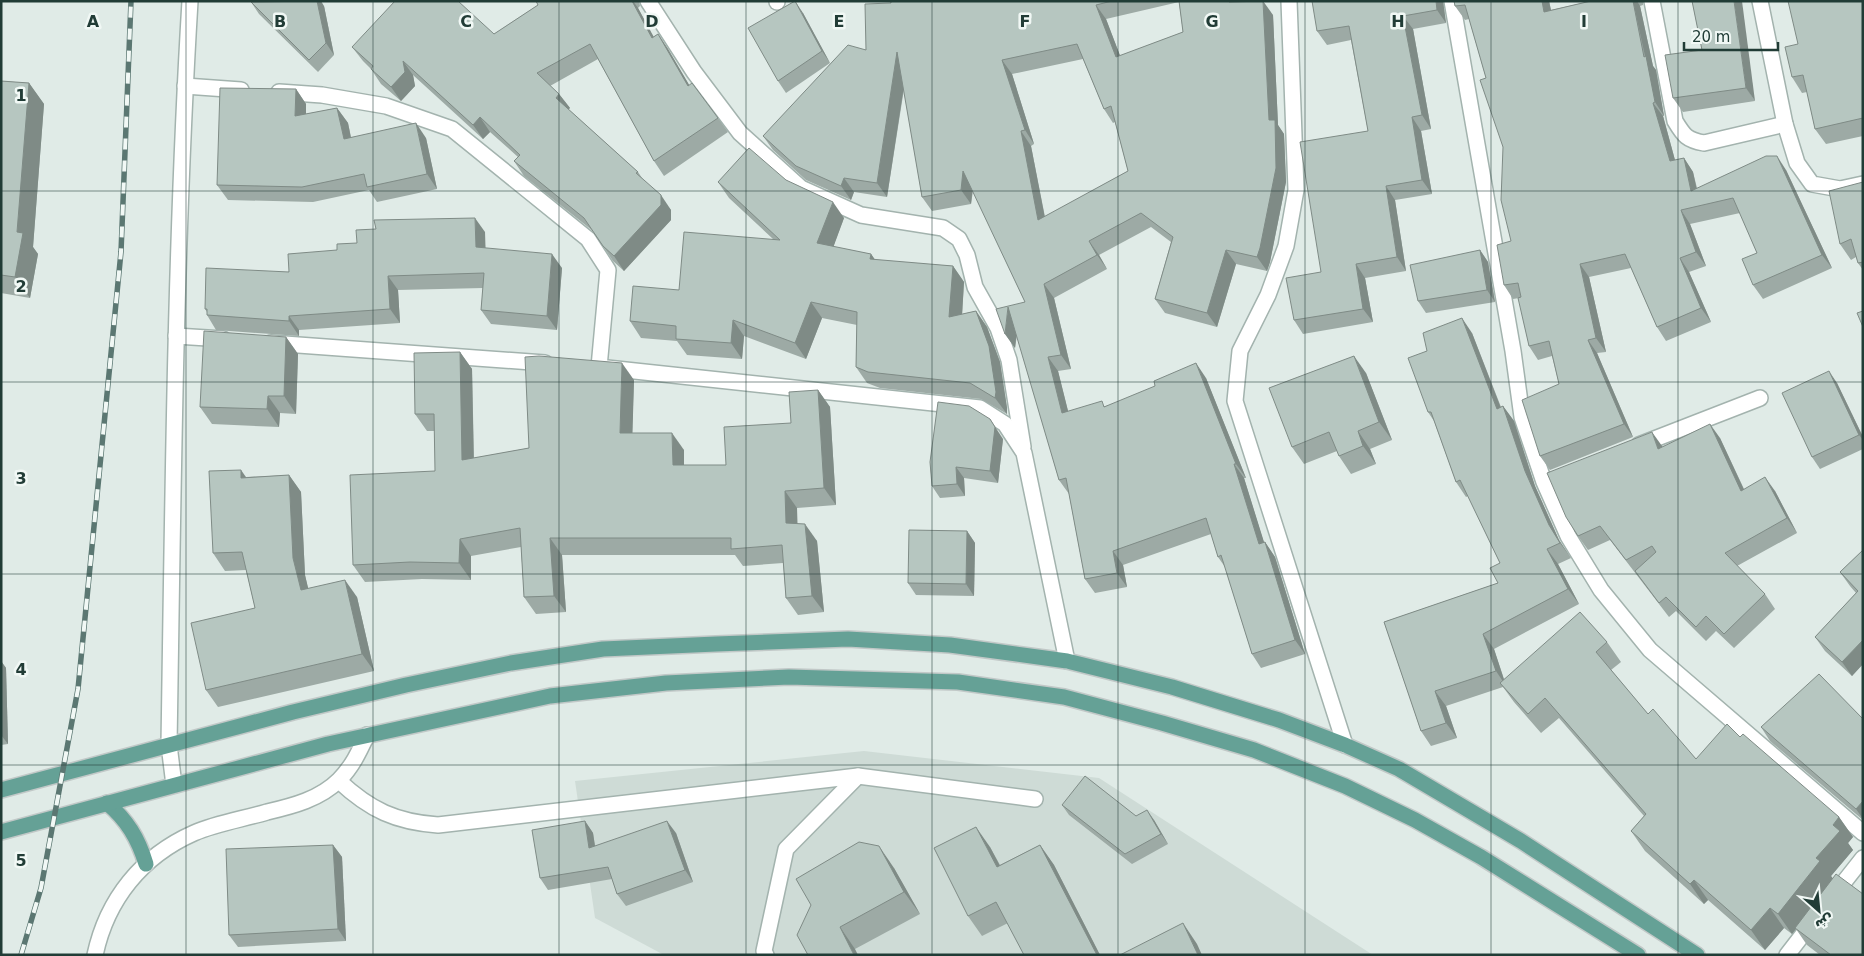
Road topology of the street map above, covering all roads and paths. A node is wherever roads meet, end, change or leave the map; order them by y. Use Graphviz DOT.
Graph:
graph roads {
  1 [pos="190,1"];
  2 [pos="648,1"];
  3 [pos="1289,1"];
  4 [pos="1452,1"];
  5 [pos="1652,1"];
  6 [pos="1760,1"];
  7 [pos="185,86"];
  8 [pos="1785,124"];
  9 [pos="1863,184"];
  10 [pos="176,336"];
  11 [pos="235,340"];
  12 [pos="254,342"];
  13 [pos="560,364"];
  14 [pos="580,366"];
  15 [pos="599,367"];
  16 [pos="1760,398"];
  17 [pos="1625,450"];
  18 [pos="1024,453"];
  19 [pos="1562,475"];
  20 [pos="1544,482"];
  21 [pos="1067,661"];
  22 [pos="367,735"];
  23 [pos="169,745"];
  24 [pos="1345,745"];
  25 [pos="858,776"];
  26 [pos="339,781"];
  27 [pos="174,785"];
  28 [pos="1,790"];
  29 [pos="1035,799"];
  30 [pos="108,803"];
  31 [pos="1,832"];
  32 [pos="1863,833"];
  33 [pos="1863,858"];
  34 [pos="146,864"];
  35 [pos="95,955"];
  36 [pos="766,955"];
  37 [pos="1638,955"];
  38 [pos="1697,955"];
  39 [pos="1787,955"];
  1 -- 7 [label="street"];
  2 -- 18 [label="street"];
  3 -- 24 [label="street"];
  4 -- 20 [label="street"];
  5 -- 8 [label="street"];
  6 -- 8 [label="street"];
  7 -- 10 [label="street"];
  7 -- 15 [label="street"];
  8 -- 9 [label="street"];
  10 -- 11 [label="street"];
  10 -- 23 [label="street"];
  12 -- 13 [label="street"];
  14 -- 15 [label="street"];
  15 -- 18 [label="street"];
  16 -- 17 [label="street"];
  18 -- 21 [label="street"];
  19 -- 20 [label="street"];
  20 -- 32 [label="street"];
  21 -- 23 [label="main road"];
  21 -- 24 [label="main road"];
  22 -- 26 [label="street"];
  22 -- 27 [label="main road"];
  22 -- 37 [label="main road"];
  23 -- 27 [label="street"];
  23 -- 28 [label="main road"];
  24 -- 38 [label="main road"];
  25 -- 26 [label="street"];
  25 -- 29 [label="street"];
  25 -- 36 [label="street"];
  26 -- 34 [label="street"];
  27 -- 30 [label="main road"];
  30 -- 31 [label="main road"];
  30 -- 34 [label="main road"];
  33 -- 39 [label="street"];
  34 -- 35 [label="street"];
}
